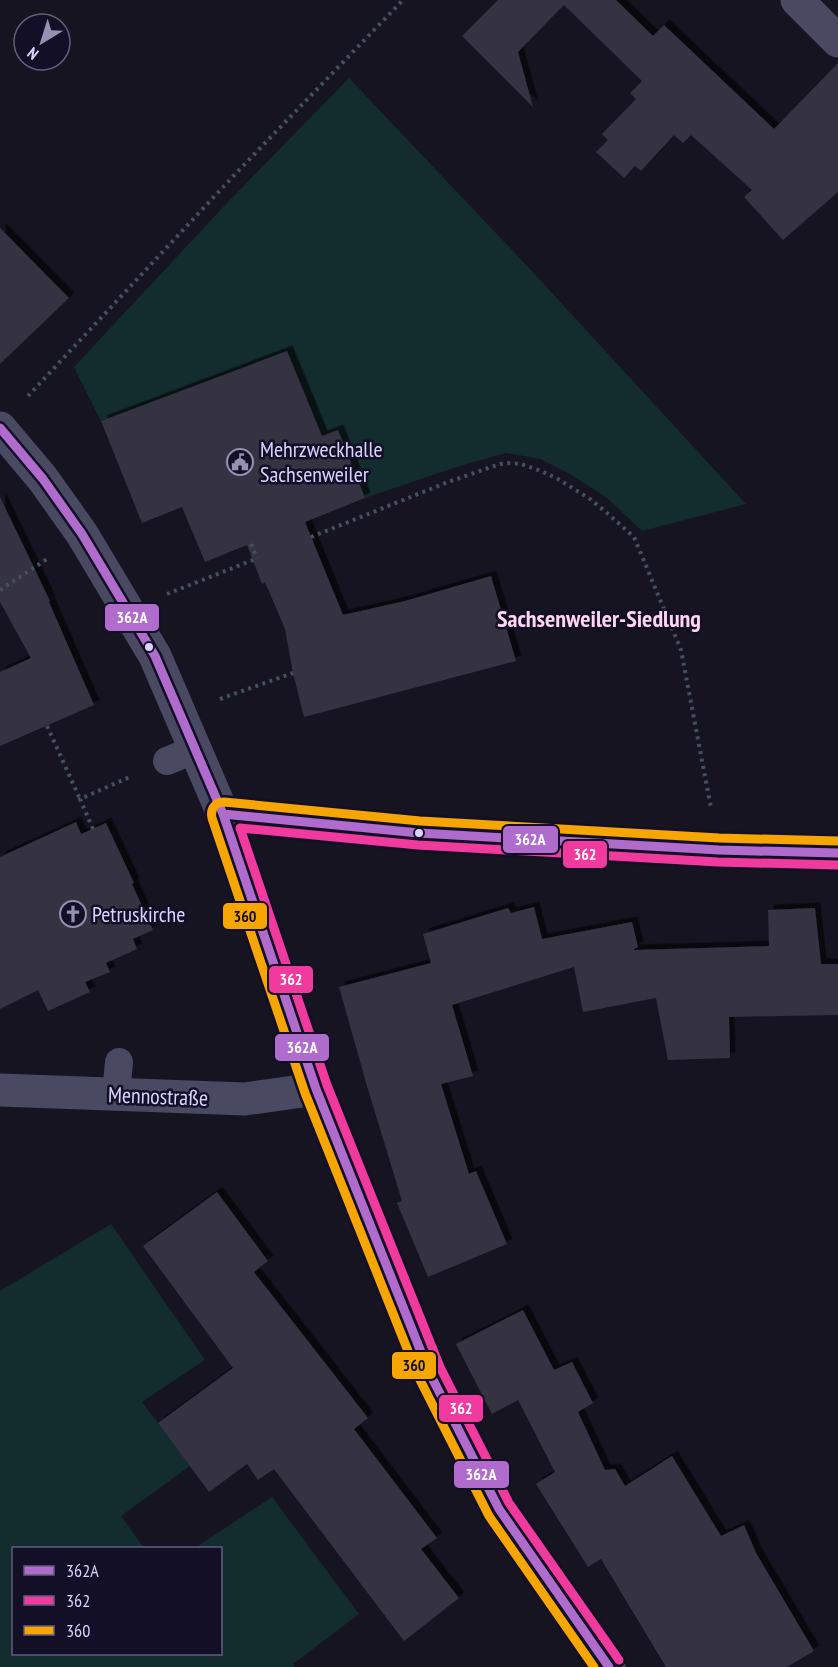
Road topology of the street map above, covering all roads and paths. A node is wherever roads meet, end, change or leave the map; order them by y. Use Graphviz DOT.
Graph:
graph roads {
  1 [pos="403,0"];
  2 [pos="797,0"];
  3 [pos="838,40"];
  4 [pos="24,400"];
  5 [pos="0,428"];
  6 [pos="311,537"];
  7 [pos="251,544"];
  8 [pos="49,557"];
  9 [pos="0,590"];
  10 [pos="128,609"];
  11 [pos="293,673"];
  12 [pos="180,713"];
  13 [pos="47,726"];
  14 [pos="124,780"];
  15 [pos="80,799"];
  16 [pos="710,805"];
  17 [pos="223,814"];
  18 [pos="93,829"];
  19 [pos="838,853"];
  20 [pos="119,1062"];
  21 [pos="316,1089"];
  22 [pos="0,1090"];
  23 [pos="116,1094"];
  24 [pos="609,1667"];
  1 -- 4 [label="path"];
  2 -- 3 [label="street"];
  5 -- 10 [label="street"];
  6 -- 16 [label="path"];
  7 -- 10 [label="path"];
  8 -- 9 [label="path"];
  10 -- 12 [label="street"];
  11 -- 12 [label="path"];
  12 -- 17 [label="street"];
  13 -- 15 [label="path"];
  14 -- 15 [label="path"];
  15 -- 18 [label="path"];
  17 -- 19 [label="street"];
  17 -- 21 [label="street"];
  20 -- 23 [label="lane"];
  21 -- 23 [label="street, Mennostraße"];
  21 -- 24 [label="street"];
  22 -- 23 [label="street, Mennostraße"];
}
